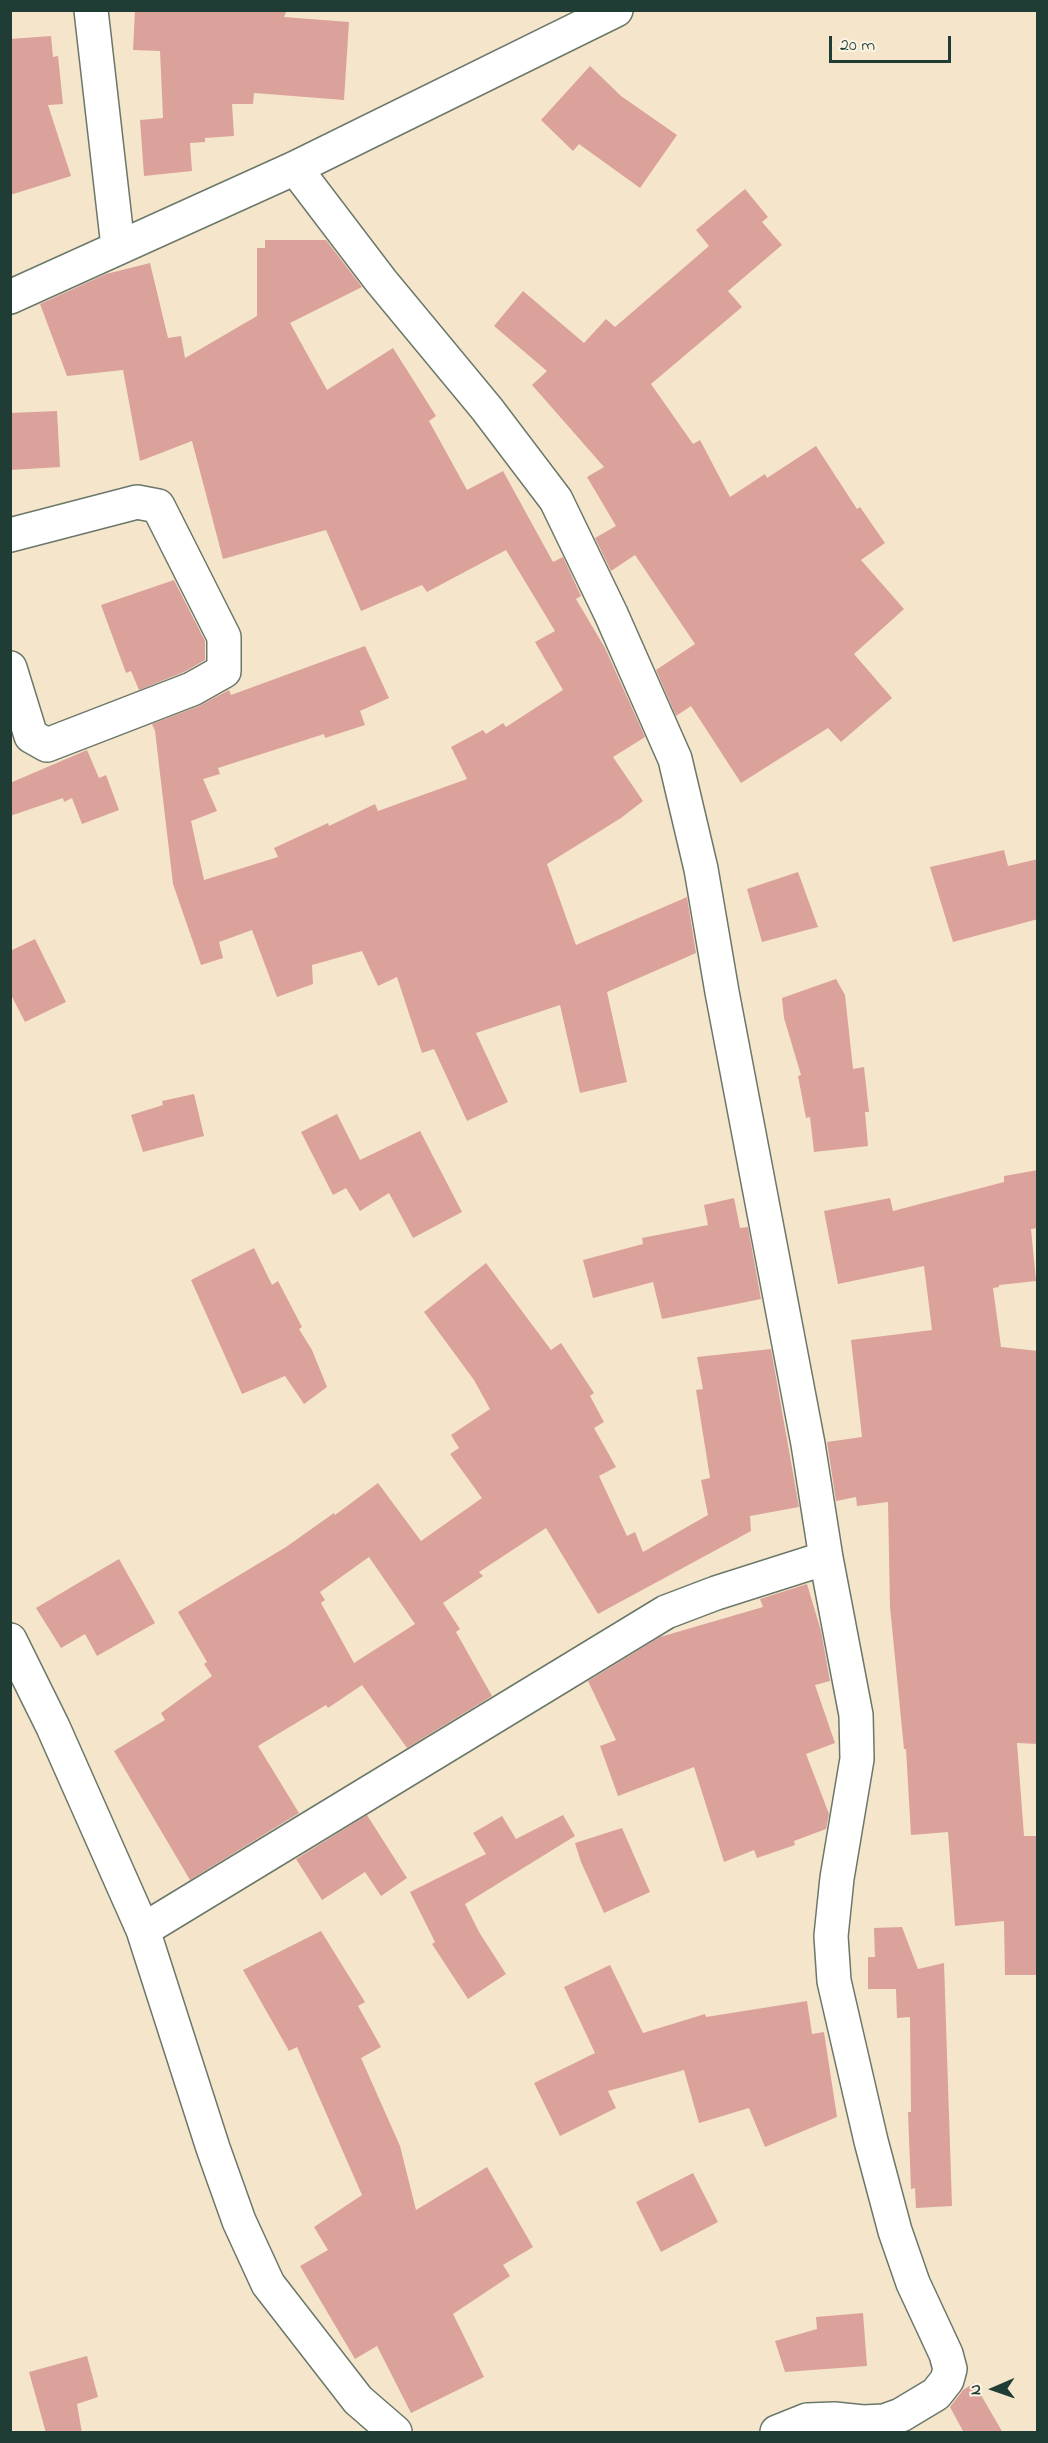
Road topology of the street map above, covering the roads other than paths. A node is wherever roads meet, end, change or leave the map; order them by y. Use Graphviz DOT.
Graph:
graph roads {
  1 [pos="92,10"];
  2 [pos="616,10"];
  3 [pos="295,168"];
  4 [pos="118,247"];
  5 [pos="10,297"];
  6 [pos="10,535"];
  7 [pos="10,668"];
  8 [pos="826,1558"];
  9 [pos="10,1640"];
  10 [pos="143,1930"];
  11 [pos="395,2433"];
  12 [pos="777,2433"];
  1 -- 4 [label="street"];
  2 -- 3 [label="street"];
  3 -- 4 [label="street"];
  3 -- 8 [label="street"];
  4 -- 5 [label="street"];
  6 -- 7 [label="street"];
  8 -- 10 [label="street"];
  8 -- 12 [label="street"];
  9 -- 10 [label="street"];
  10 -- 11 [label="street"];
}
